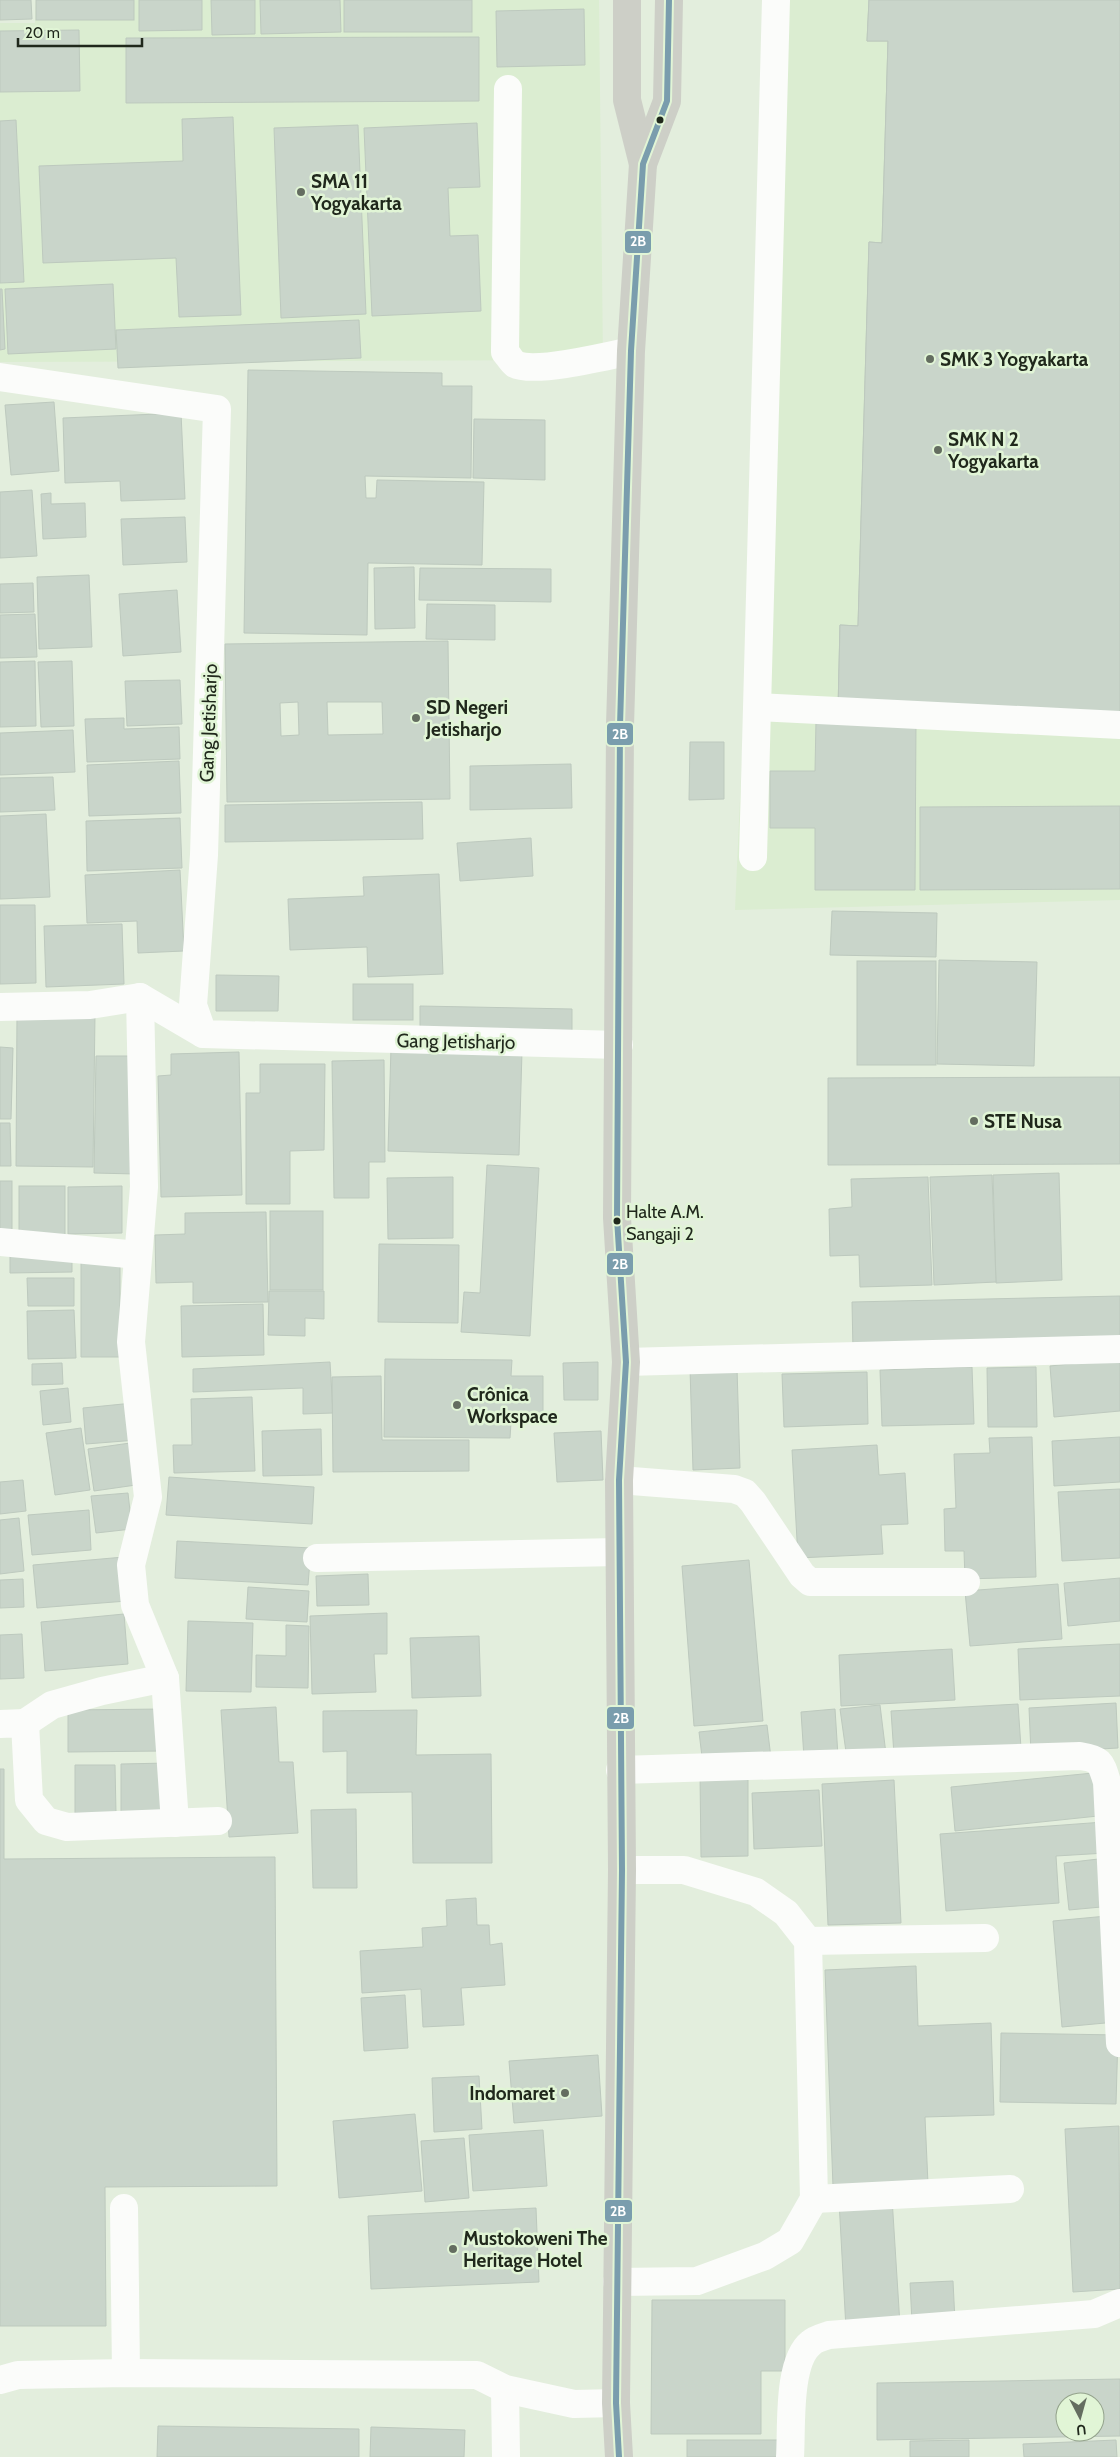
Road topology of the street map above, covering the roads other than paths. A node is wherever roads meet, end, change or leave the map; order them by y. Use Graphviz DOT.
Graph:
graph roads {
  1 [pos="627,0"];
  2 [pos="669,0"];
  3 [pos="776,0"];
  4 [pos="508,89"];
  5 [pos="643,164"];
  6 [pos="631,351"];
  7 [pos="0,377"];
  8 [pos="758,707"];
  9 [pos="1120,725"];
  10 [pos="753,857"];
  11 [pos="140,997"];
  12 [pos="0,1007"];
  13 [pos="203,1034"];
  14 [pos="619,1045"];
  15 [pos="0,1242"];
  16 [pos="138,1255"];
  17 [pos="1120,1349"];
  18 [pos="626,1362"];
  19 [pos="619,1480"];
  20 [pos="618,1552"];
  21 [pos="316,1558"];
  22 [pos="966,1582"];
  23 [pos="165,1678"];
  24 [pos="12,1724"];
  25 [pos="620,1770"];
  26 [pos="218,1821"];
  27 [pos="175,1823"];
  28 [pos="622,1870"];
  29 [pos="985,1938"];
  30 [pos="808,1941"];
  31 [pos="1120,2043"];
  32 [pos="1010,2189"];
  33 [pos="814,2199"];
  34 [pos="124,2208"];
  35 [pos="618,2282"];
  36 [pos="1120,2303"];
  37 [pos="126,2374"];
  38 [pos="0,2380"];
  39 [pos="505,2389"];
  40 [pos="616,2403"];
  41 [pos="506,2457"];
  42 [pos="619,2457"];
  43 [pos="790,2457"];
  1 -- 5 [label="main road"];
  2 -- 5 [label="main road"];
  3 -- 8 [label="street"];
  4 -- 6 [label="street"];
  5 -- 6 [label="main road"];
  6 -- 14 [label="main road"];
  7 -- 13 [label="street, Gang Jetisharjo"];
  8 -- 9 [label="street"];
  8 -- 10 [label="street"];
  11 -- 12 [label="street"];
  11 -- 13 [label="street, Gang Jetisharjo"];
  11 -- 16 [label="street"];
  13 -- 14 [label="street, Gang Jetisharjo"];
  14 -- 18 [label="main road"];
  15 -- 16 [label="street"];
  16 -- 23 [label="street"];
  17 -- 18 [label="street"];
  18 -- 19 [label="main road"];
  19 -- 20 [label="main road"];
  19 -- 22 [label="street"];
  20 -- 21 [label="street"];
  20 -- 25 [label="main road"];
  23 -- 24 [label="street"];
  23 -- 27 [label="street"];
  24 -- 27 [label="street"];
  25 -- 28 [label="main road"];
  25 -- 31 [label="street"];
  26 -- 27 [label="street"];
  28 -- 30 [label="street"];
  28 -- 35 [label="main road"];
  29 -- 30 [label="street"];
  30 -- 33 [label="street"];
  32 -- 33 [label="street"];
  33 -- 35 [label="street"];
  34 -- 37 [label="street"];
  35 -- 40 [label="main road"];
  36 -- 43 [label="street"];
  37 -- 38 [label="street"];
  37 -- 39 [label="street"];
  39 -- 40 [label="street"];
  39 -- 41 [label="street"];
  40 -- 42 [label="main road"];
}
